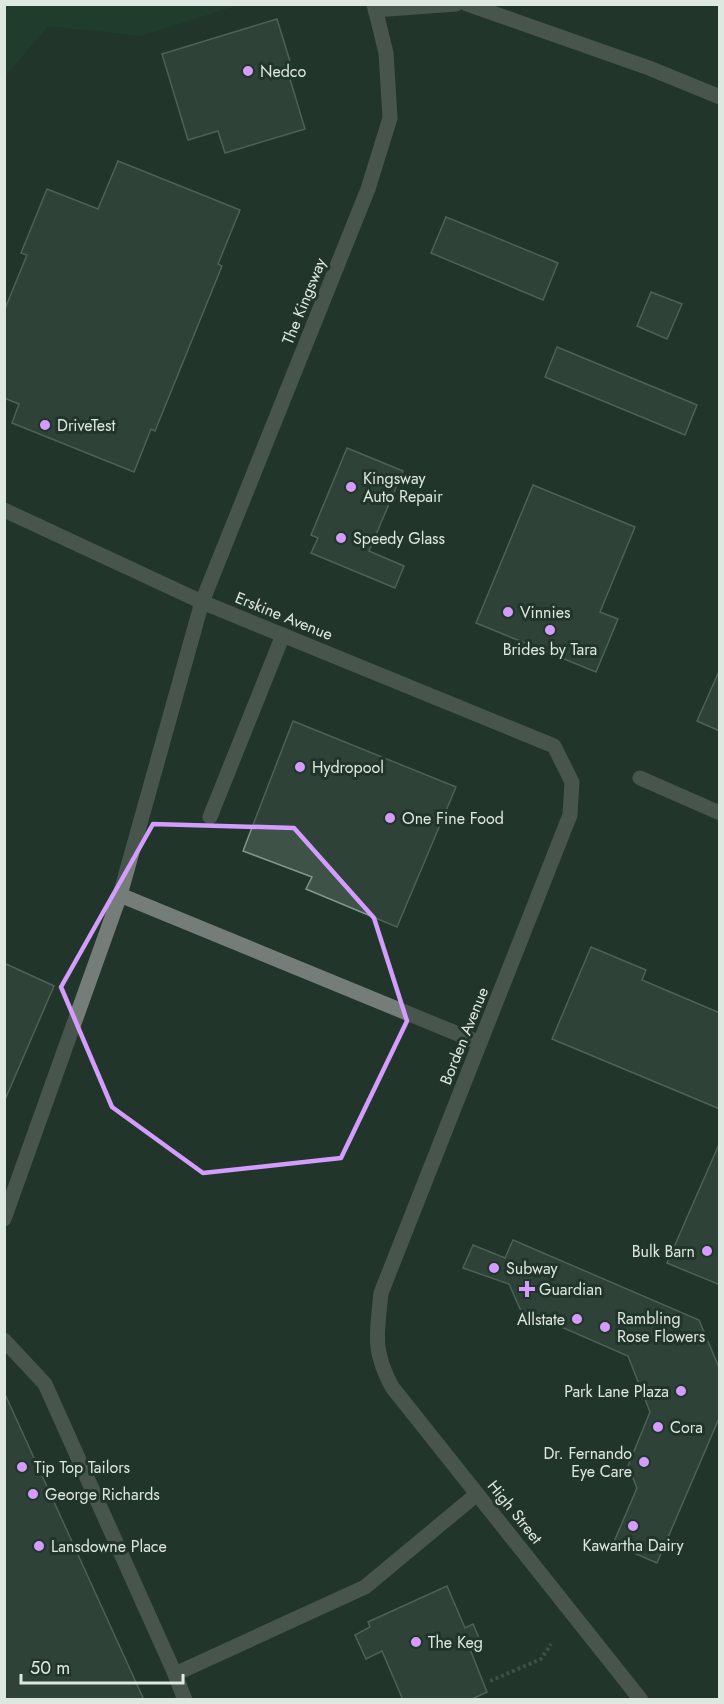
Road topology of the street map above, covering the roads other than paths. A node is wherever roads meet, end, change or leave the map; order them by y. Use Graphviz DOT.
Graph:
graph roads {
  1 [pos="456,4"];
  2 [pos="467,4"];
  3 [pos="375,7"];
  4 [pos="720,97"];
  5 [pos="4,510"];
  6 [pos="202,602"];
  7 [pos="283,635"];
  8 [pos="554,746"];
  9 [pos="640,778"];
  10 [pos="720,813"];
  11 [pos="210,817"];
  12 [pos="120,895"];
  13 [pos="480,1043"];
  14 [pos="4,1219"];
  15 [pos="4,1340"];
  16 [pos="376,1340"];
  17 [pos="477,1494"];
  18 [pos="175,1674"];
  19 [pos="185,1700"];
  20 [pos="640,1700"];
  1 -- 3 [label="street"];
  2 -- 4 [label="street"];
  3 -- 6 [label="street, The Kingsway"];
  5 -- 6 [label="street, Erskine Avenue"];
  6 -- 7 [label="street, Erskine Avenue"];
  6 -- 12 [label="street, The Kingsway"];
  7 -- 8 [label="street, Erskine Avenue"];
  7 -- 11 [label="street"];
  8 -- 13 [label="street, Borden Avenue"];
  9 -- 10 [label="street"];
  12 -- 13 [label="street"];
  12 -- 14 [label="street, The Kingsway"];
  13 -- 16 [label="street, Borden Avenue"];
  15 -- 18 [label="street"];
  16 -- 17 [label="street, High Street"];
  17 -- 18 [label="street"];
  17 -- 20 [label="street, High Street"];
  18 -- 19 [label="street"];
}
